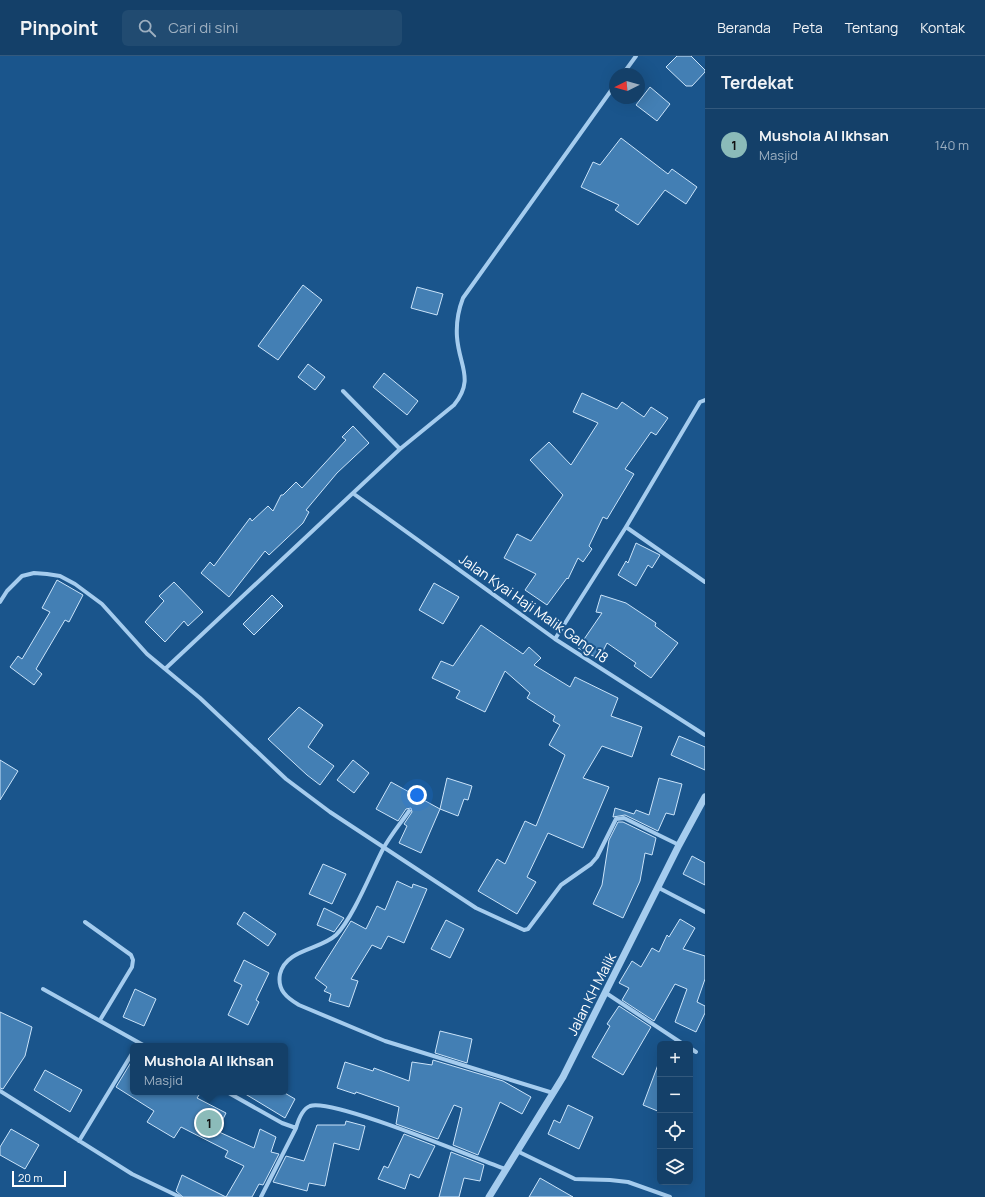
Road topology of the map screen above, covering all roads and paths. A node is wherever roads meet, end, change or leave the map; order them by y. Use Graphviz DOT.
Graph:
graph roads {
  1 [pos="636,56"];
  2 [pos="627,68"];
  3 [pos="609,93"];
  4 [pos="343,391"];
  5 [pos="705,400"];
  6 [pos="400,449"];
  7 [pos="354,494"];
  8 [pos="626,527"];
  9 [pos="705,582"];
  10 [pos="0,602"];
  11 [pos="555,639"];
  12 [pos="165,669"];
  13 [pos="705,735"];
  14 [pos="705,797"];
  15 [pos="409,811"];
  16 [pos="679,844"];
  17 [pos="384,847"];
  18 [pos="658,888"];
  19 [pos="705,912"];
  20 [pos="85,922"];
  21 [pos="43,989"];
  22 [pos="606,993"];
  23 [pos="100,1020"];
  24 [pos="678,1041"];
  25 [pos="136,1043"];
  26 [pos="693,1050"];
  27 [pos="696,1052"];
  28 [pos="130,1057"];
  29 [pos="0,1091"];
  30 [pos="553,1093"];
  31 [pos="232,1095"];
  32 [pos="296,1128"];
  33 [pos="79,1141"];
  34 [pos="516,1151"];
  35 [pos="505,1169"];
  36 [pos="180,1197"];
  37 [pos="261,1197"];
  38 [pos="489,1197"];
  39 [pos="670,1197"];
  1 -- 2 [label="street"];
  3 -- 6 [label="street"];
  4 -- 6 [label="street"];
  5 -- 8 [label="street"];
  6 -- 7 [label="street"];
  7 -- 11 [label="street, Jalan Kyai Haji Malik Gang 18"];
  7 -- 12 [label="street"];
  8 -- 9 [label="street"];
  8 -- 11 [label="street"];
  10 -- 12 [label="street"];
  11 -- 13 [label="street, Jalan Kyai Haji Malik Gang 18"];
  12 -- 17 [label="street"];
  14 -- 16 [label="street, Jalan KH Malik"];
  15 -- 17 [label="street"];
  16 -- 17 [label="street"];
  16 -- 18 [label="street, Jalan KH Malik"];
  17 -- 30 [label="street"];
  18 -- 19 [label="street"];
  18 -- 22 [label="street, Jalan KH Malik"];
  20 -- 23 [label="street"];
  21 -- 23 [label="street"];
  22 -- 24 [label="street"];
  22 -- 30 [label="street, Jalan KH Malik"];
  23 -- 25 [label="street"];
  26 -- 27 [label="street"];
  28 -- 33 [label="street"];
  29 -- 33 [label="street"];
  30 -- 34 [label="street, Jalan KH Malik"];
  31 -- 32 [label="street"];
  32 -- 35 [label="street"];
  32 -- 37 [label="street"];
  33 -- 36 [label="street"];
  34 -- 35 [label="street, Jalan KH Malik"];
  34 -- 39 [label="street"];
  35 -- 38 [label="street, Jalan KH Malik"];
}
